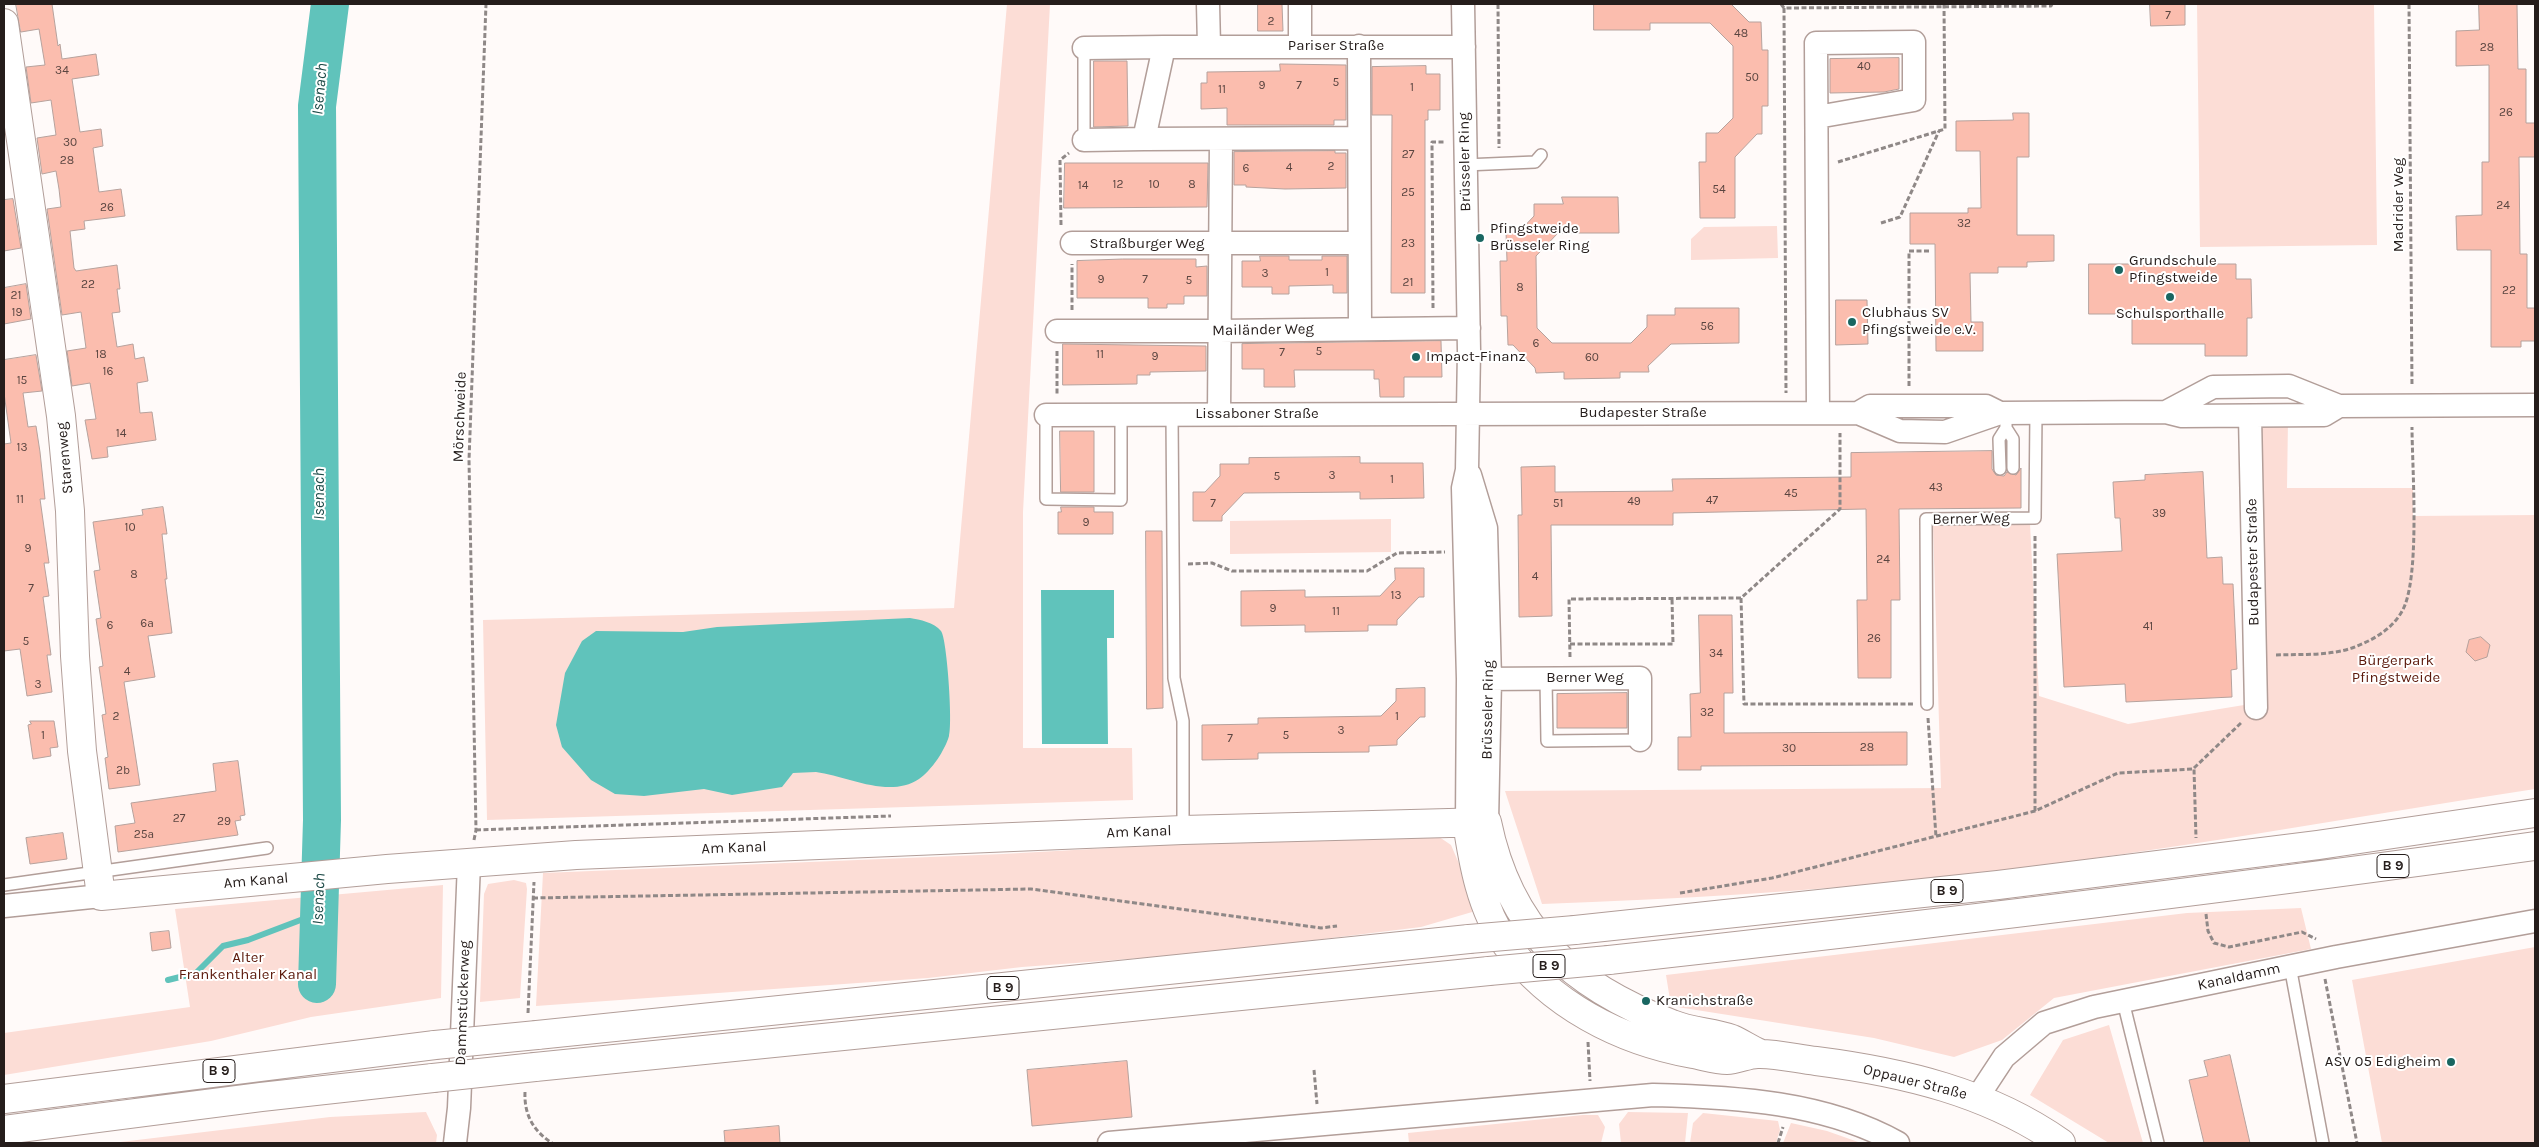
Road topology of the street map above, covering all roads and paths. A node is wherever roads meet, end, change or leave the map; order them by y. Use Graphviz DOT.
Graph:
graph roads {
  1 [pos="486,4"];
  2 [pos="1208,4"];
  3 [pos="1300,4"];
  4 [pos="1463,4"];
  5 [pos="1498,4"];
  6 [pos="1781,4"];
  7 [pos="2052,4"];
  8 [pos="2409,4"];
  9 [pos="1784,8"];
  10 [pos="4,23"];
  11 [pos="1209,46"];
  12 [pos="1300,46"];
  13 [pos="1359,46"];
  14 [pos="1164,47"];
  15 [pos="1464,47"];
  16 [pos="1084,48"];
  17 [pos="1817,117"];
  18 [pos="1939,131"];
  19 [pos="1359,138"];
  20 [pos="1221,139"];
  21 [pos="1084,140"];
  22 [pos="1144,140"];
  23 [pos="1465,142"];
  24 [pos="1541,155"];
  25 [pos="1499,164"];
  26 [pos="1465,165"];
  27 [pos="1881,223"];
  28 [pos="1072,243"];
  29 [pos="1358,243"];
  30 [pos="1222,244"];
  31 [pos="1931,250"];
  32 [pos="1433,328"];
  33 [pos="1469,328"];
  34 [pos="1360,329"];
  35 [pos="1064,331"];
  36 [pos="1219,332"];
  37 [pos="2412,405"];
  38 [pos="2535,405"];
  39 [pos="1909,406"];
  40 [pos="2339,406"];
  41 [pos="2036,412"];
  42 [pos="2166,412"];
  43 [pos="1469,413"];
  44 [pos="1786,413"];
  45 [pos="1818,413"];
  46 [pos="1849,413"];
  47 [pos="1219,414"];
  48 [pos="1172,415"];
  49 [pos="1051,416"];
  50 [pos="1120,416"];
  51 [pos="2250,416"];
  52 [pos="2004,418"];
  53 [pos="2013,468"];
  54 [pos="2000,469"];
  55 [pos="1468,470"];
  56 [pos="2036,518"];
  57 [pos="1466,552"];
  58 [pos="1172,565"];
  59 [pos="1672,598"];
  60 [pos="1741,598"];
  61 [pos="1570,644"];
  62 [pos="2255,655"];
  63 [pos="1571,678"];
  64 [pos="1468,679"];
  65 [pos="1490,679"];
  66 [pos="1546,679"];
  67 [pos="1928,704"];
  68 [pos="2256,708"];
  69 [pos="1640,740"];
  70 [pos="2194,768"];
  71 [pos="2035,811"];
  72 [pos="2535,813"];
  73 [pos="1477,822"];
  74 [pos="476,830"];
  75 [pos="1183,830"];
  76 [pos="1936,838"];
  77 [pos="2197,846"];
  78 [pos="2535,846"];
  79 [pos="266,848"];
  80 [pos="469,863"];
  81 [pos="99,883"];
  82 [pos="4,885"];
  83 [pos="1676,894"];
  84 [pos="533,898"];
  85 [pos="4,906"];
  86 [pos="2206,914"];
  87 [pos="2535,921"];
  88 [pos="1340,926"];
  89 [pos="1540,940"];
  90 [pos="1505,943"];
  91 [pos="2321,960"];
  92 [pos="2290,966"];
  93 [pos="2123,1001"];
  94 [pos="1595,1022"];
  95 [pos="1759,1053"];
  96 [pos="1314,1070"];
  97 [pos="1978,1098"];
  98 [pos="4,1099"];
  99 [pos="1592,1099"];
  100 [pos="112,1117"];
  101 [pos="1319,1123"];
  102 [pos="4,1130"];
  103 [pos="57,1143"];
  104 [pos="455,1143"];
  105 [pos="1109,1143"];
  106 [pos="1898,1143"];
  107 [pos="2061,1143"];
  108 [pos="2158,1143"];
  109 [pos="2323,1143"];
  110 [pos="2357,1143"];
  1 -- 74 [label="path, Mörschweide"];
  2 -- 11 [label="street"];
  3 -- 12 [label="street"];
  4 -- 15 [label="street, Brüsseler Ring"];
  5 -- 25 [label="path"];
  6 -- 9 [label="path"];
  7 -- 9 [label="path"];
  8 -- 37 [label="path, Madrider Weg"];
  9 -- 44 [label="path"];
  10 -- 81 [label="main road, Starenweg"];
  11 -- 12 [label="street, Pariser Straße"];
  11 -- 14 [label="street, Pariser Straße"];
  12 -- 13 [label="street, Pariser Straße"];
  13 -- 15 [label="street, Pariser Straße"];
  13 -- 19 [label="street"];
  14 -- 16 [label="street"];
  14 -- 22 [label="street"];
  15 -- 23 [label="street, Brüsseler Ring"];
  16 -- 21 [label="lane"];
  17 -- 17 [label="street"];
  17 -- 45 [label="street"];
  18 -- 27 [label="path"];
  19 -- 20 [label="street"];
  19 -- 29 [label="street"];
  20 -- 22 [label="street"];
  20 -- 30 [label="street, Straßburger Weg"];
  21 -- 22 [label="street"];
  21 -- 28 [label="path"];
  23 -- 26 [label="street, Brüsseler Ring"];
  23 -- 32 [label="path"];
  24 -- 25 [label="lane"];
  25 -- 26 [label="lane"];
  26 -- 33 [label="street, Brüsseler Ring"];
  28 -- 30 [label="street, Straßburger Weg"];
  28 -- 35 [label="path"];
  29 -- 30 [label="street, Straßburger Weg"];
  29 -- 34 [label="street"];
  30 -- 36 [label="street, Straßburger Weg"];
  31 -- 39 [label="path"];
  32 -- 33 [label="street, Mailänder Weg"];
  32 -- 34 [label="street, Mailänder Weg"];
  33 -- 43 [label="street, Brüsseler Ring"];
  34 -- 36 [label="street, Mailänder Weg"];
  35 -- 36 [label="street, Mailänder Weg"];
  35 -- 49 [label="path"];
  36 -- 47 [label="street, Straßburger Weg"];
  37 -- 38 [label="street, Budapester Straße"];
  37 -- 40 [label="street, Budapester Straße"];
  37 -- 62 [label="path, Madrider Weg"];
  39 -- 46 [label="street, Budapester Straße"];
  39 -- 52 [label="street, Budapester Straße"];
  40 -- 42 [label="street, Budapester Straße"];
  40 -- 51 [label="street, Budapester Straße"];
  41 -- 42 [label="street, Budapester Straße"];
  41 -- 52 [label="street, Budapester Straße"];
  41 -- 56 [label="lane"];
  42 -- 51 [label="street, Budapester Straße"];
  43 -- 44 [label="street, Budapester Straße"];
  43 -- 47 [label="street, Lissaboner Straße"];
  43 -- 55 [label="street, Brüsseler Ring"];
  44 -- 45 [label="street, Budapester Straße"];
  45 -- 46 [label="street, Budapester Straße"];
  46 -- 52 [label="street, Budapester Straße"];
  46 -- 60 [label="path"];
  47 -- 48 [label="street, Lissaboner Straße"];
  48 -- 50 [label="street, Lissaboner Straße"];
  48 -- 58 [label="lane"];
  49 -- 50 [label="street, Lissaboner Straße"];
  49 -- 50 [label="lane"];
  51 -- 62 [label="street, Budapester Straße"];
  52 -- 53 [label="lane"];
  52 -- 54 [label="lane"];
  55 -- 57 [label="street, Brüsseler Ring"];
  55 -- 65 [label="street, Brüsseler Ring"];
  56 -- 67 [label="lane, Berner Weg"];
  56 -- 71 [label="path"];
  57 -- 58 [label="path"];
  57 -- 64 [label="street, Brüsseler Ring"];
  58 -- 75 [label="lane"];
  59 -- 60 [label="path"];
  59 -- 61 [label="path"];
  59 -- 61 [label="path"];
  60 -- 67 [label="path"];
  61 -- 63 [label="path"];
  62 -- 68 [label="street, Budapester Straße"];
  63 -- 66 [label="street, Berner Weg"];
  63 -- 69 [label="street, Berner Weg"];
  64 -- 65 [label="street, Berner Weg"];
  64 -- 73 [label="street, Brüsseler Ring"];
  65 -- 66 [label="street, Berner Weg"];
  65 -- 73 [label="street, Brüsseler Ring"];
  66 -- 69 [label="lane"];
  67 -- 76 [label="path"];
  68 -- 70 [label="path"];
  70 -- 71 [label="path"];
  70 -- 77 [label="path"];
  71 -- 76 [label="path"];
  72 -- 98 [label="main road, B 9, bridge"];
  73 -- 75 [label="main road, Am Kanal"];
  73 -- 89 [label="main road, Brüsseler Ring"];
  73 -- 90 [label="main road, Brüsseler Ring"];
  75 -- 80 [label="main road, Am Kanal"];
  76 -- 83 [label="path"];
  78 -- 100 [label="main road, B 9, bridge"];
  79 -- 81 [label="lane, Am Kanal"];
  80 -- 81 [label="main road, Am Kanal"];
  80 -- 104 [label="street, Dammstückerweg"];
  81 -- 82 [label="lane, Am Kanal"];
  81 -- 85 [label="street, Am Kanal"];
  84 -- 88 [label="path"];
  86 -- 91 [label="path"];
  87 -- 91 [label="street, Kanaldamm"];
  89 -- 95 [label="main road, Oppauer Straße"];
  90 -- 94 [label="main road, Oppauer Straße"];
  91 -- 92 [label="street, Kanaldamm"];
  91 -- 110 [label="path"];
  92 -- 93 [label="street, Kanaldamm"];
  92 -- 109 [label="lane"];
  93 -- 97 [label="street, Kanaldamm"];
  93 -- 108 [label="lane"];
  94 -- 95 [label="main road, Oppauer Straße"];
  94 -- 99 [label="path"];
  95 -- 97 [label="main road, Oppauer Straße"];
  96 -- 101 [label="path"];
  97 -- 107 [label="main road, Oppauer Straße"];
  99 -- 101 [label="street"];
  99 -- 106 [label="street"];
  100 -- 102 [label="main road, B 9"];
  100 -- 103 [label="main road, B 9"];
  101 -- 105 [label="street"];
}
